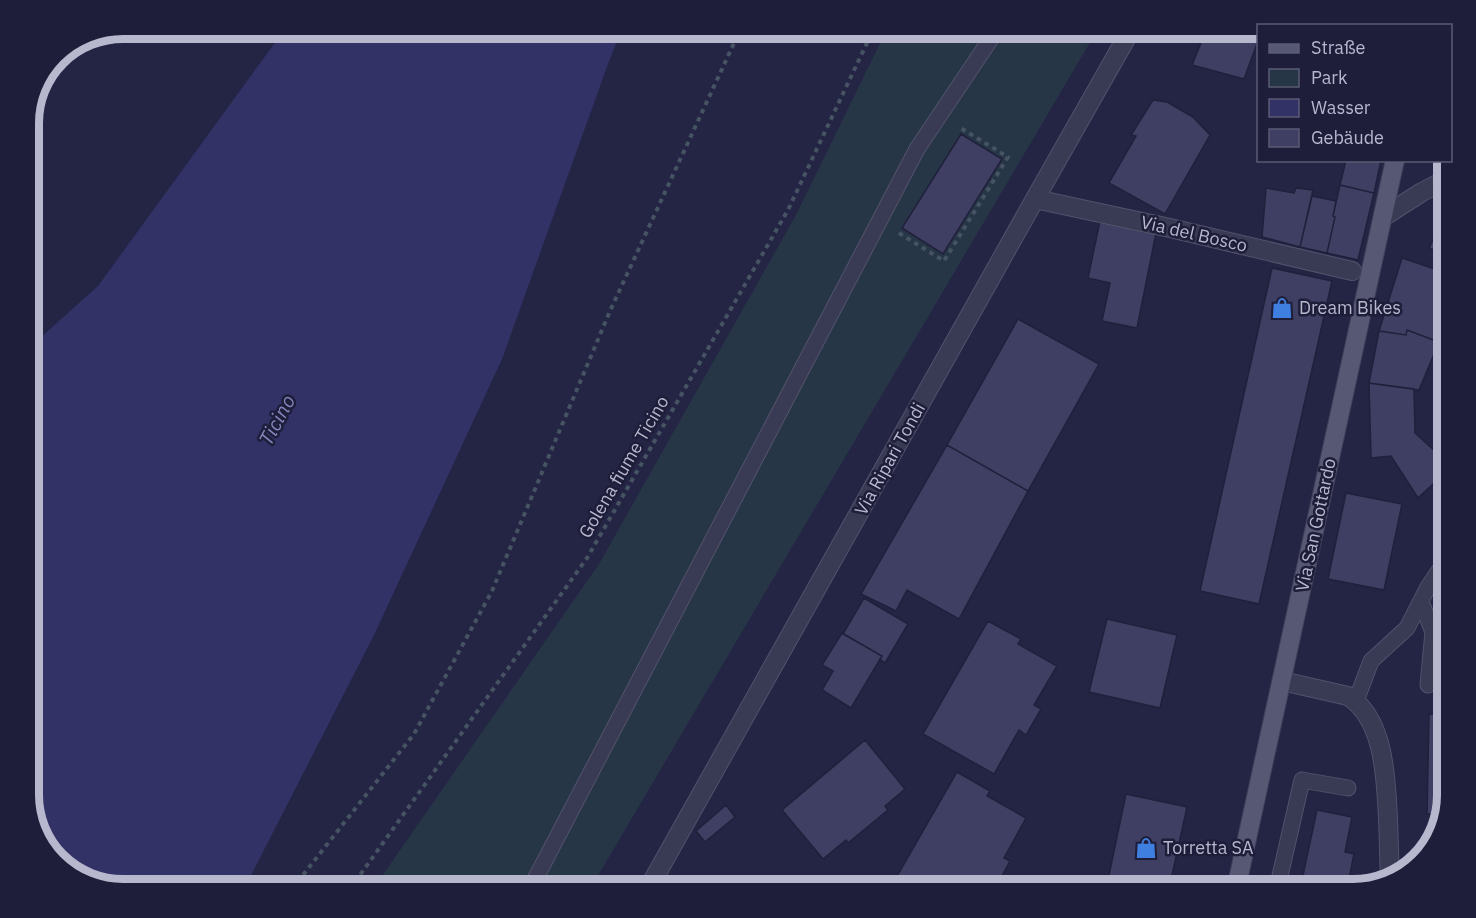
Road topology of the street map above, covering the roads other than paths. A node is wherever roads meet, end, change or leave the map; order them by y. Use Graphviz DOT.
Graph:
graph roads {
  1 [pos="991,39"];
  2 [pos="1126,39"];
  3 [pos="1397,162"];
  4 [pos="1437,184"];
  5 [pos="1035,200"];
  6 [pos="1383,217"];
  7 [pos="1352,271"];
  8 [pos="1437,574"];
  9 [pos="1421,602"];
  10 [pos="1282,681"];
  11 [pos="1428,685"];
  12 [pos="1356,701"];
  13 [pos="1348,788"];
  14 [pos="1390,871"];
  15 [pos="536,879"];
  16 [pos="654,879"];
  17 [pos="1238,879"];
  18 [pos="1280,879"];
  1 -- 15 [label="lane"];
  2 -- 5 [label="street, Via Ripari Tondi"];
  3 -- 6 [label="main road, Via San Gottardo"];
  4 -- 6 [label="street"];
  5 -- 7 [label="street, Via del Bosco"];
  5 -- 16 [label="street, Via Ripari Tondi"];
  6 -- 10 [label="main road, Via San Gottardo"];
  8 -- 9 [label="lane"];
  9 -- 11 [label="lane"];
  9 -- 12 [label="lane"];
  10 -- 12 [label="street"];
  10 -- 17 [label="main road, Via San Gottardo"];
  12 -- 14 [label="street"];
  13 -- 18 [label="lane"];
}
